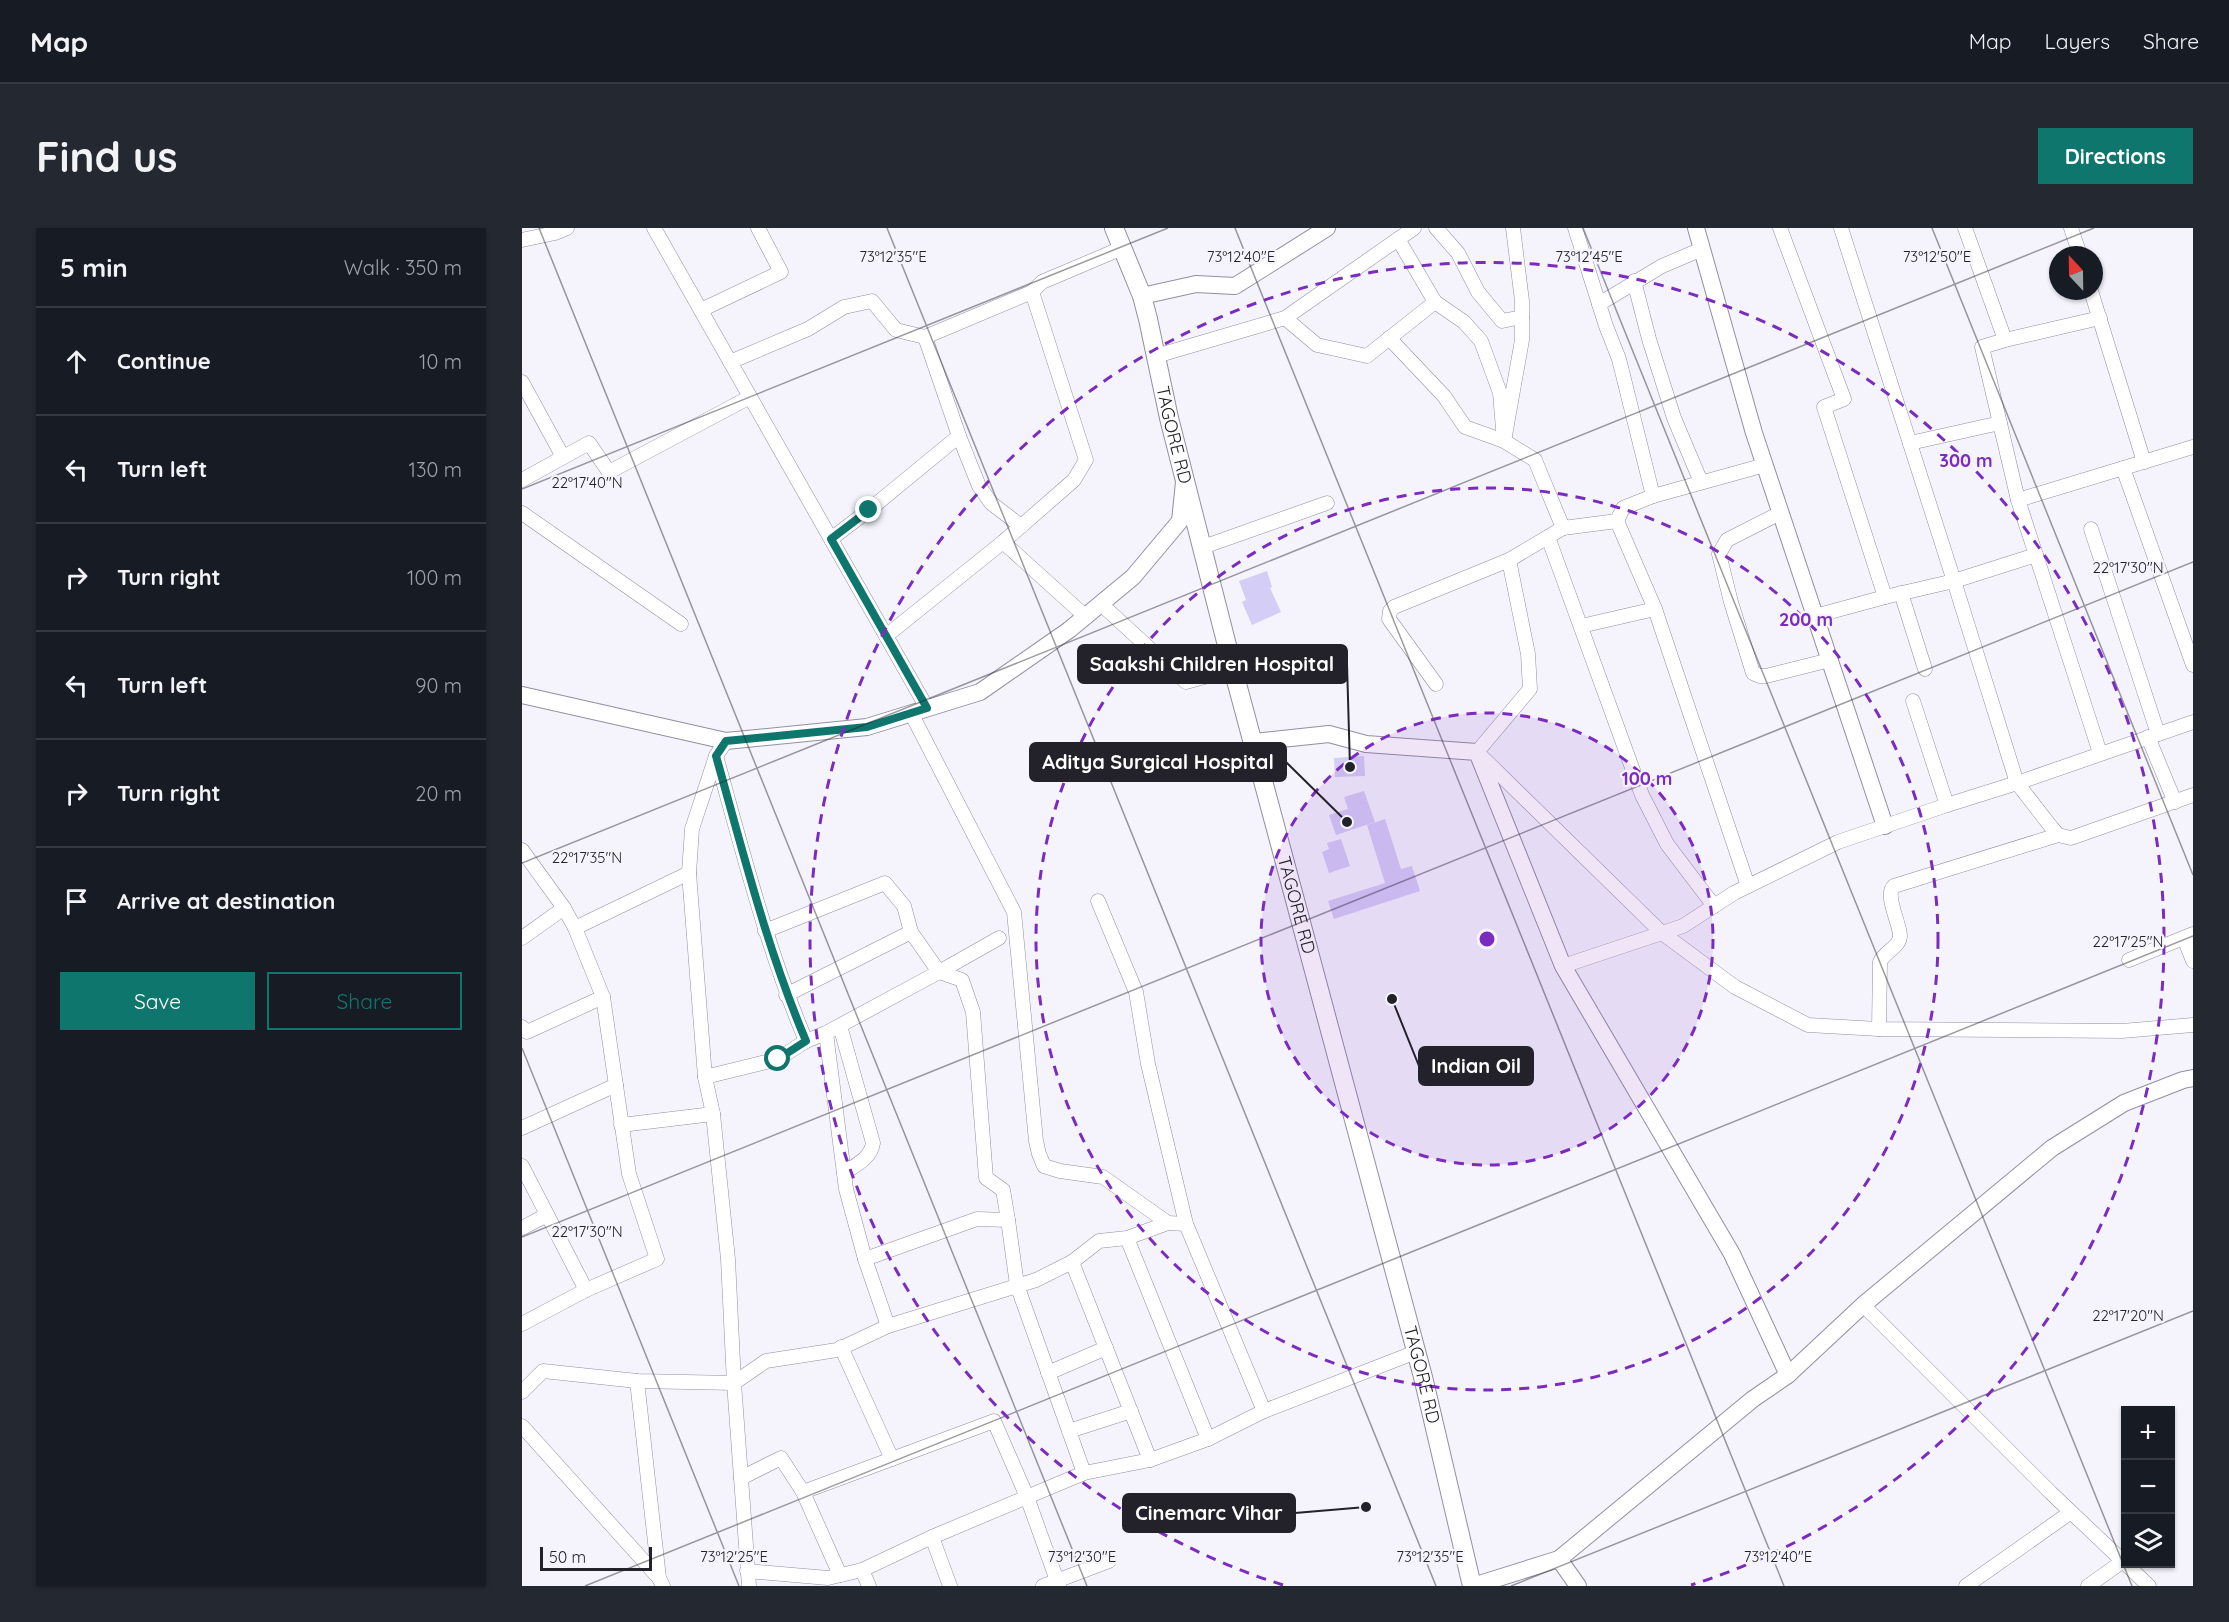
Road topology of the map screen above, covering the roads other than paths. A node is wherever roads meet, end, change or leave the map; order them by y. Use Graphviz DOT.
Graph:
graph roads {
  1 [pos="567,228"];
  2 [pos="654,228"];
  3 [pos="758,228"];
  4 [pos="1114,228"];
  5 [pos="1328,228"];
  6 [pos="1414,228"];
  7 [pos="1436,228"];
  8 [pos="1513,228"];
  9 [pos="1575,228"];
  10 [pos="1696,228"];
  11 [pos="1780,228"];
  12 [pos="1841,228"];
  13 [pos="1965,228"];
  14 [pos="2071,228"];
  15 [pos="1398,239"];
  16 [pos="522,240"];
  17 [pos="2077,246"];
  18 [pos="1122,248"];
  19 [pos="1702,249"];
  20 [pos="1634,281"];
  21 [pos="1032,292"];
  22 [pos="1142,296"];
  23 [pos="2094,300"];
  24 [pos="1435,302"];
  25 [pos="1599,304"];
  26 [pos="701,310"];
  27 [pos="1522,317"];
  28 [pos="1285,318"];
  29 [pos="2100,318"];
  30 [pos="925,337"];
  31 [pos="1389,338"];
  32 [pos="2005,340"];
  33 [pos="1156,356"];
  34 [pos="730,363"];
  35 [pos="522,382"];
  36 [pos="750,397"];
  37 [pos="2000,423"];
  38 [pos="959,436"];
  39 [pos="1504,441"];
  40 [pos="1910,443"];
  41 [pos="2193,447"];
  42 [pos="563,457"];
  43 [pos="2144,462"];
  44 [pos="1765,465"];
  45 [pos="2123,468"];
  46 [pos="1185,477"];
  47 [pos="522,480"];
  48 [pos="1701,483"];
  49 [pos="1653,496"];
  50 [pos="2018,500"];
  51 [pos="1327,503"];
  52 [pos="522,513"];
  53 [pos="1780,513"];
  54 [pos="1617,521"];
  55 [pos="1021,526"];
  56 [pos="1563,528"];
  57 [pos="2091,529"];
  58 [pos="1548,537"];
  59 [pos="831,539"];
  60 [pos="1004,542"];
  61 [pos="1203,548"];
  62 [pos="2036,555"];
  63 [pos="1509,560"];
  64 [pos="1954,581"];
  65 [pos="1901,593"];
  66 [pos="1885,597"];
  67 [pos="1101,604"];
  68 [pos="1655,609"];
  69 [pos="1086,616"];
  70 [pos="1815,616"];
  71 [pos="681,624"];
  72 [pos="1581,626"];
  73 [pos="886,636"];
  74 [pos="1830,660"];
  75 [pos="2193,665"];
  76 [pos="1233,669"];
  77 [pos="1925,669"];
  78 [pos="1436,684"];
  79 [pos="522,695"];
  80 [pos="1913,701"];
  81 [pos="919,711"];
  82 [pos="2193,722"];
  83 [pos="2153,735"];
  84 [pos="726,741"];
  85 [pos="1254,742"];
  86 [pos="1477,752"];
  87 [pos="2100,753"];
  88 [pos="716,756"];
  89 [pos="2017,783"];
  90 [pos="2193,795"];
  91 [pos="2175,802"];
  92 [pos="1947,804"];
  93 [pos="1885,826"];
  94 [pos="2058,834"];
  95 [pos="522,850"];
  96 [pos="689,873"];
  97 [pos="1748,886"];
  98 [pos="1098,901"];
  99 [pos="1714,906"];
  100 [pos="564,908"];
  101 [pos="575,928"];
  102 [pos="765,931"];
  103 [pos="911,932"];
  104 [pos="1662,933"];
  105 [pos="2189,936"];
  106 [pos="522,938"];
  107 [pos="999,938"];
  108 [pos="2129,960"];
  109 [pos="2193,961"];
  110 [pos="1563,966"];
  111 [pos="939,972"];
  112 [pos="786,994"];
  113 [pos="603,997"];
  114 [pos="2193,1025"];
  115 [pos="840,1026"];
  116 [pos="1879,1029"];
  117 [pos="524,1031"];
  118 [pos="826,1033"];
  119 [pos="806,1041"];
  120 [pos="705,1077"];
  121 [pos="2193,1078"];
  122 [pos="616,1085"];
  123 [pos="712,1114"];
  124 [pos="621,1125"];
  125 [pos="522,1128"];
  126 [pos="522,1166"];
  127 [pos="844,1173"];
  128 [pos="547,1215"];
  129 [pos="1008,1220"];
  130 [pos="1168,1223"];
  131 [pos="1186,1224"];
  132 [pos="522,1228"];
  133 [pos="1127,1238"];
  134 [pos="866,1259"];
  135 [pos="1072,1262"];
  136 [pos="1017,1285"];
  137 [pos="586,1290"];
  138 [pos="1863,1305"];
  139 [pos="522,1324"];
  140 [pos="888,1326"];
  141 [pos="841,1347"];
  142 [pos="1106,1348"];
  143 [pos="1416,1352"];
  144 [pos="1048,1373"];
  145 [pos="1788,1375"];
  146 [pos="637,1381"];
  147 [pos="734,1383"];
  148 [pos="522,1392"];
  149 [pos="1131,1411"];
  150 [pos="1264,1411"];
  151 [pos="522,1425"];
  152 [pos="1069,1431"];
  153 [pos="1208,1439"];
  154 [pos="892,1459"];
  155 [pos="1150,1460"];
  156 [pos="1084,1473"];
  157 [pos="741,1478"];
  158 [pos="803,1492"];
  159 [pos="1027,1497"];
  160 [pos="2071,1512"];
  161 [pos="932,1537"];
  162 [pos="1559,1559"];
  163 [pos="2121,1559"];
  164 [pos="1109,1560"];
  165 [pos="2121,1562"];
  166 [pos="2130,1568"];
  167 [pos="862,1570"];
  168 [pos="747,1571"];
  169 [pos="840,1575"];
  170 [pos="661,1582"];
  171 [pos="1052,1584"];
  172 [pos="749,1586"];
  173 [pos="868,1586"];
  174 [pos="950,1586"];
  175 [pos="1472,1586"];
  176 [pos="1578,1586"];
  177 [pos="1966,1586"];
  178 [pos="2088,1586"];
  179 [pos="2149,1586"];
  1 -- 16 [label="street"];
  2 -- 26 [label="street"];
  3 -- 26 [label="street"];
  4 -- 18 [label="main road, TAGORE RD"];
  5 -- 22 [label="street"];
  6 -- 15 [label="street"];
  7 -- 27 [label="street"];
  8 -- 27 [label="street"];
  9 -- 25 [label="street"];
  10 -- 19 [label="street"];
  11 -- 66 [label="street"];
  12 -- 40 [label="street"];
  13 -- 32 [label="street"];
  14 -- 17 [label="street"];
  15 -- 24 [label="street"];
  15 -- 28 [label="street"];
  18 -- 21 [label="street"];
  18 -- 22 [label="main road, TAGORE RD"];
  19 -- 20 [label="street"];
  19 -- 44 [label="street"];
  20 -- 25 [label="street"];
  20 -- 48 [label="street"];
  21 -- 30 [label="street"];
  21 -- 55 [label="street"];
  22 -- 33 [label="main road, TAGORE RD"];
  23 -- 29 [label="street"];
  24 -- 31 [label="street"];
  24 -- 39 [label="street"];
  25 -- 49 [label="street"];
  26 -- 34 [label="street"];
  27 -- 39 [label="street"];
  28 -- 31 [label="street"];
  28 -- 33 [label="street"];
  29 -- 32 [label="street"];
  29 -- 43 [label="street"];
  30 -- 34 [label="street"];
  30 -- 38 [label="street"];
  31 -- 39 [label="street"];
  32 -- 37 [label="street"];
  33 -- 46 [label="main road, TAGORE RD"];
  34 -- 36 [label="street"];
  35 -- 42 [label="street"];
  36 -- 42 [label="street"];
  36 -- 59 [label="street"];
  37 -- 40 [label="street"];
  37 -- 50 [label="street"];
  38 -- 55 [label="street"];
  38 -- 59 [label="street"];
  39 -- 56 [label="street"];
  40 -- 64 [label="street"];
  41 -- 43 [label="street"];
  42 -- 47 [label="street"];
  43 -- 45 [label="street"];
  44 -- 48 [label="street"];
  44 -- 53 [label="street"];
  45 -- 50 [label="street"];
  45 -- 75 [label="street"];
  46 -- 61 [label="main road, TAGORE RD"];
  46 -- 67 [label="street"];
  48 -- 49 [label="street"];
  49 -- 54 [label="street"];
  50 -- 62 [label="street"];
  51 -- 61 [label="street"];
  52 -- 71 [label="street"];
  53 -- 70 [label="street"];
  53 -- 74 [label="street"];
  54 -- 56 [label="street"];
  54 -- 68 [label="street"];
  55 -- 60 [label="street"];
  56 -- 58 [label="street"];
  57 -- 83 [label="street"];
  58 -- 63 [label="street"];
  58 -- 72 [label="street"];
  59 -- 73 [label="street"];
  60 -- 69 [label="street"];
  60 -- 73 [label="street"];
  61 -- 76 [label="main road, TAGORE RD"];
  62 -- 64 [label="street"];
  62 -- 87 [label="street"];
  63 -- 78 [label="street"];
  63 -- 86 [label="street"];
  64 -- 65 [label="street"];
  64 -- 89 [label="street"];
  65 -- 66 [label="street"];
  65 -- 77 [label="street"];
  66 -- 70 [label="street"];
  67 -- 69 [label="street"];
  67 -- 76 [label="street"];
  68 -- 72 [label="street"];
  68 -- 97 [label="street"];
  69 -- 81 [label="street"];
  70 -- 74 [label="street"];
  72 -- 99 [label="street"];
  73 -- 81 [label="street"];
  74 -- 93 [label="street"];
  76 -- 85 [label="main road, TAGORE RD"];
  79 -- 84 [label="street"];
  80 -- 92 [label="street"];
  81 -- 84 [label="street"];
  81 -- 130 [label="street"];
  82 -- 83 [label="street"];
  83 -- 87 [label="street"];
  83 -- 91 [label="street"];
  84 -- 88 [label="street"];
  85 -- 86 [label="street"];
  85 -- 143 [label="main road, TAGORE RD"];
  86 -- 104 [label="street"];
  86 -- 110 [label="street"];
  87 -- 89 [label="street"];
  88 -- 96 [label="street"];
  88 -- 102 [label="street"];
  89 -- 92 [label="street"];
  89 -- 94 [label="street"];
  90 -- 91 [label="street"];
  91 -- 94 [label="street"];
  92 -- 93 [label="street"];
  93 -- 97 [label="street"];
  94 -- 116 [label="street"];
  95 -- 100 [label="street"];
  96 -- 101 [label="street"];
  96 -- 120 [label="street"];
  97 -- 99 [label="street"];
  98 -- 131 [label="street"];
  99 -- 104 [label="street"];
  100 -- 101 [label="street"];
  100 -- 106 [label="street"];
  101 -- 113 [label="street"];
  102 -- 103 [label="street"];
  102 -- 112 [label="street"];
  103 -- 111 [label="street"];
  103 -- 112 [label="street"];
  104 -- 110 [label="street"];
  104 -- 116 [label="street"];
  105 -- 108 [label="street"];
  105 -- 109 [label="street"];
  107 -- 111 [label="street"];
  110 -- 145 [label="street"];
  111 -- 115 [label="street"];
  111 -- 129 [label="street"];
  112 -- 119 [label="street"];
  113 -- 117 [label="street"];
  113 -- 122 [label="street"];
  114 -- 116 [label="street"];
  115 -- 118 [label="street"];
  115 -- 127 [label="street"];
  118 -- 119 [label="street"];
  118 -- 127 [label="street"];
  119 -- 120 [label="street"];
  120 -- 123 [label="street"];
  121 -- 138 [label="street"];
  122 -- 124 [label="street"];
  122 -- 125 [label="street"];
  123 -- 124 [label="street"];
  123 -- 147 [label="street"];
  124 -- 137 [label="street"];
  126 -- 128 [label="street"];
  127 -- 134 [label="street"];
  128 -- 132 [label="street"];
  128 -- 137 [label="street"];
  129 -- 134 [label="street"];
  129 -- 136 [label="street"];
  130 -- 131 [label="street"];
  130 -- 133 [label="street"];
  131 -- 150 [label="street"];
  133 -- 135 [label="street"];
  133 -- 153 [label="street"];
  134 -- 140 [label="street"];
  135 -- 136 [label="street"];
  135 -- 142 [label="street"];
  136 -- 140 [label="street"];
  136 -- 144 [label="street"];
  137 -- 139 [label="street"];
  138 -- 145 [label="street"];
  138 -- 160 [label="street"];
  140 -- 141 [label="street"];
  141 -- 147 [label="street"];
  141 -- 154 [label="street"];
  142 -- 144 [label="street"];
  142 -- 149 [label="street"];
  143 -- 150 [label="street"];
  143 -- 175 [label="main road, TAGORE RD"];
  144 -- 152 [label="street"];
  145 -- 162 [label="street"];
  146 -- 147 [label="street"];
  146 -- 148 [label="street"];
  146 -- 170 [label="street"];
  147 -- 157 [label="street"];
  149 -- 152 [label="street"];
  149 -- 155 [label="street"];
  150 -- 153 [label="street"];
  151 -- 170 [label="street"];
  152 -- 156 [label="street"];
  153 -- 155 [label="street"];
  154 -- 158 [label="street"];
  154 -- 159 [label="street"];
  155 -- 156 [label="street"];
  156 -- 159 [label="street"];
  157 -- 158 [label="street"];
  157 -- 168 [label="street"];
  158 -- 169 [label="street"];
  159 -- 161 [label="street"];
  159 -- 171 [label="street"];
  160 -- 163 [label="street"];
  160 -- 177 [label="street"];
  161 -- 167 [label="street"];
  161 -- 174 [label="street"];
  162 -- 175 [label="street"];
  162 -- 176 [label="street"];
  164 -- 171 [label="street"];
  165 -- 178 [label="street"];
  166 -- 179 [label="street"];
  167 -- 169 [label="street"];
  167 -- 173 [label="street"];
  168 -- 169 [label="street"];
  168 -- 172 [label="street"];
}
